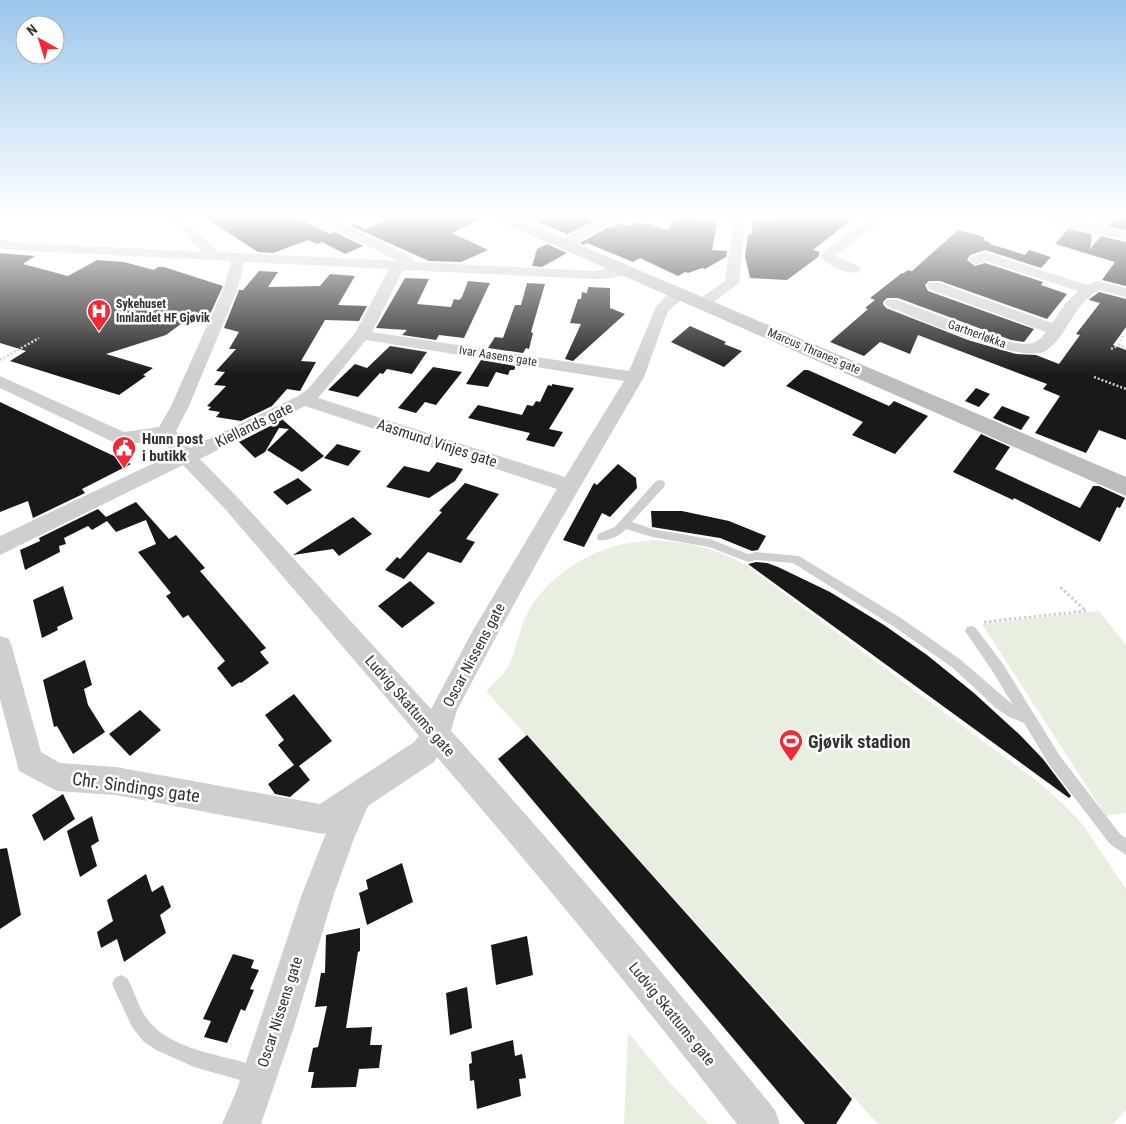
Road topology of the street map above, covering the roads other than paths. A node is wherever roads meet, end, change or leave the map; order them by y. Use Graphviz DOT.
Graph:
graph roads {
  1 [pos="235,269"];
  2 [pos="400,269"];
  3 [pos="476,269"];
  4 [pos="621,269"];
  5 [pos="623,269"];
  6 [pos="734,269"];
  7 [pos="1025,269"];
  8 [pos="934,286"];
  9 [pos="1088,290"];
  10 [pos="1126,293"];
  11 [pos="681,294"];
  12 [pos="703,303"];
  13 [pos="892,303"];
  14 [pos="1056,330"];
  15 [pos="362,335"];
  16 [pos="634,378"];
  17 [pos="0,381"];
  18 [pos="304,400"];
  19 [pos="166,432"];
  20 [pos="185,456"];
  21 [pos="660,484"];
  22 [pos="570,486"];
  23 [pos="1126,486"];
  24 [pos="624,524"];
  25 [pos="602,536"];
  26 [pos="0,546"];
  27 [pos="971,631"];
  28 [pos="0,647"];
  29 [pos="1028,718"];
  30 [pos="436,736"];
  31 [pos="358,797"];
  32 [pos="1126,847"];
  33 [pos="121,984"];
  34 [pos="259,1076"];
  35 [pos="241,1124"];
  36 [pos="761,1124"];
  1 -- 19 [label="street"];
  2 -- 15 [label="street, Kiellands gate"];
  3 -- 4 [label="street"];
  5 -- 11 [label="main road, Marcus Thranes gate"];
  6 -- 12 [label="street"];
  7 -- 9 [label="street"];
  8 -- 14 [label="street"];
  9 -- 10 [label="street"];
  9 -- 14 [label="street, Gartnerløkka"];
  11 -- 12 [label="main road, Marcus Thranes gate"];
  11 -- 16 [label="street, Oscar Nissens gate"];
  12 -- 23 [label="main road, Marcus Thranes gate"];
  13 -- 14 [label="street, Gartnerløkka"];
  15 -- 16 [label="street, Ivar Aasens gate"];
  15 -- 18 [label="street, Kiellands gate"];
  16 -- 22 [label="street, Oscar Nissens gate"];
  17 -- 19 [label="street"];
  18 -- 20 [label="street, Kiellands gate"];
  18 -- 22 [label="street, Aasmund Vinjes gate"];
  19 -- 20 [label="street, Ludvig Skattums gate"];
  20 -- 26 [label="street, Kiellands gate"];
  20 -- 30 [label="street, Ludvig Skattums gate"];
  21 -- 24 [label="lane"];
  22 -- 30 [label="street, Oscar Nissens gate"];
  24 -- 25 [label="lane"];
  24 -- 29 [label="lane"];
  27 -- 29 [label="lane"];
  28 -- 31 [label="street, Chr. Sindings gate"];
  29 -- 32 [label="lane"];
  30 -- 31 [label="street, Oscar Nissens gate"];
  30 -- 36 [label="street, Ludvig Skattums gate"];
  31 -- 34 [label="street, Oscar Nissens gate"];
  33 -- 34 [label="lane"];
  34 -- 35 [label="street, Oscar Nissens gate"];
}
